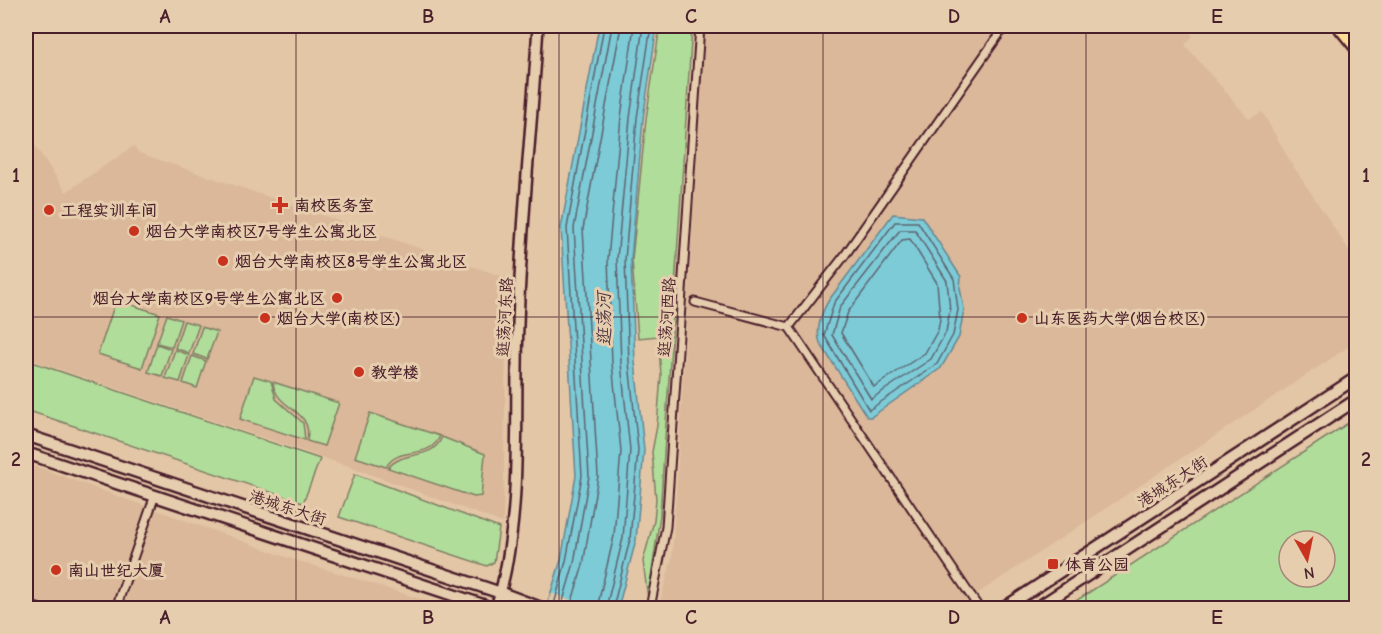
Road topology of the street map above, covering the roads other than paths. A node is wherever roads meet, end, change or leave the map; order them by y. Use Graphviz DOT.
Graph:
graph roads {
  1 [pos="538,26"];
  2 [pos="700,26"];
  3 [pos="1005,26"];
  4 [pos="1338,26"];
  5 [pos="1356,48"];
  6 [pos="695,302"];
  7 [pos="789,327"];
  8 [pos="1356,378"];
  9 [pos="1356,400"];
  10 [pos="26,435"];
  11 [pos="26,453"];
  12 [pos="154,495"];
  13 [pos="315,532"];
  14 [pos="310,548"];
  15 [pos="501,592"];
  16 [pos="26,605"];
  17 [pos="38,609"];
  18 [pos="116,609"];
  19 [pos="492,609"];
  20 [pos="496,609"];
  21 [pos="541,609"];
  22 [pos="650,609"];
  23 [pos="979,609"];
  24 [pos="1004,609"];
  25 [pos="1036,609"];
  1 -- 15 [label="street, 逛荡河东路"];
  2 -- 22 [label="street, 逛荡河西路"];
  3 -- 7 [label="street"];
  4 -- 5 [label="main road"];
  6 -- 7 [label="street"];
  7 -- 23 [label="street"];
  8 -- 24 [label="main road, 港城东大街"];
  9 -- 25 [label="main road, 港城东大街"];
  10 -- 13 [label="main road, 港城东大街"];
  11 -- 12 [label="main road, 港城东大街"];
  12 -- 14 [label="main road, 港城东大街"];
  12 -- 18 [label="street"];
  13 -- 14 [label="main road"];
  13 -- 15 [label="main road, 港城东大街"];
  14 -- 19 [label="main road, 港城东大街"];
  15 -- 20 [label="street, 逛荡河东路"];
  15 -- 21 [label="main road, 港城东大街"];
  16 -- 17 [label="street"];
}
